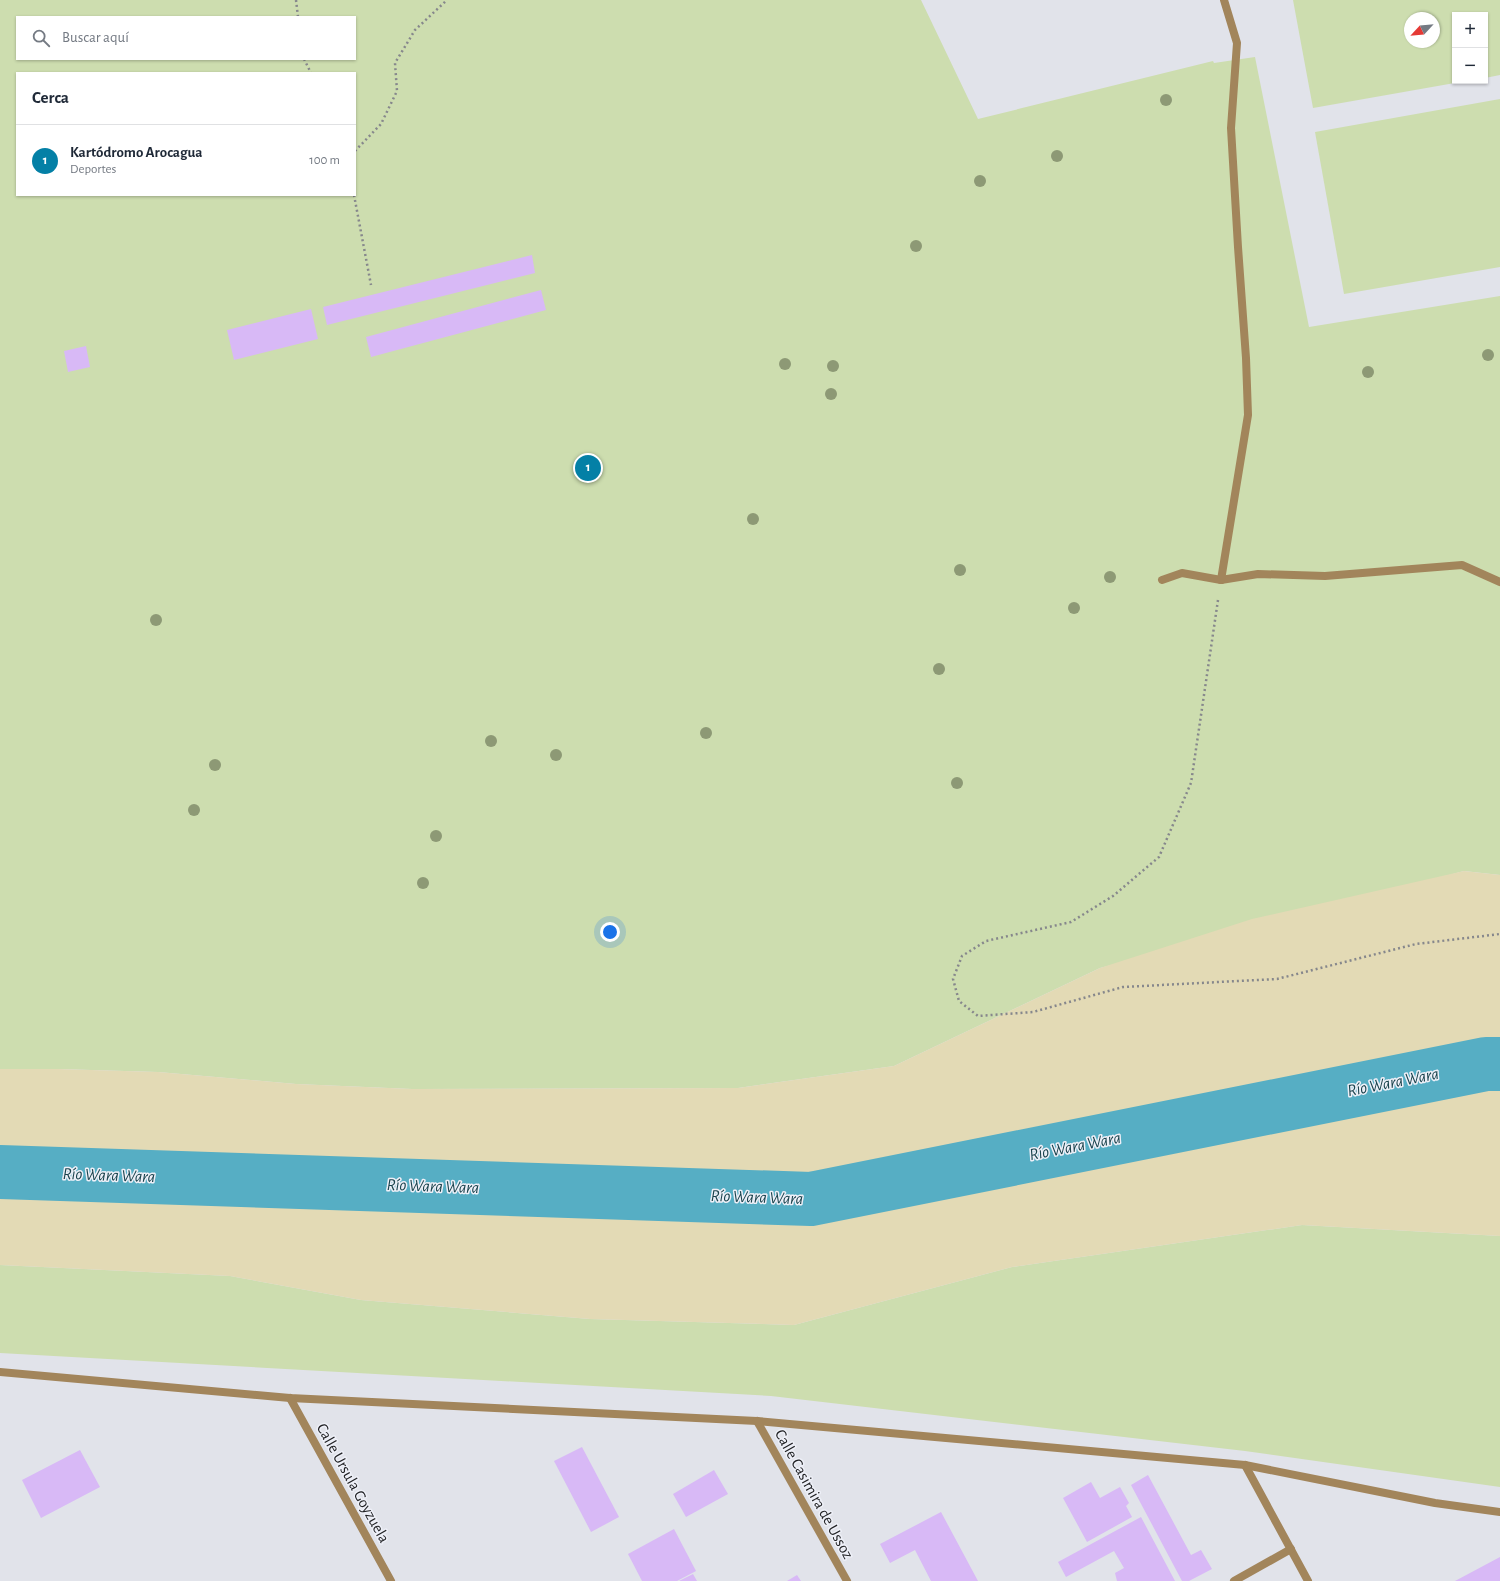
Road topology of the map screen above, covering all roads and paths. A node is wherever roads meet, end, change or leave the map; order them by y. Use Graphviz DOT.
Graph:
graph roads {
  1 [pos="296,0"];
  2 [pos="447,0"];
  3 [pos="1224,0"];
  4 [pos="298,16"];
  5 [pos="304,60"];
  6 [pos="310,72"];
  7 [pos="356,150"];
  8 [pos="354,196"];
  9 [pos="371,286"];
  10 [pos="1162,580"];
  11 [pos="1221,580"];
  12 [pos="1500,582"];
  13 [pos="1500,934"];
  14 [pos="0,1372"];
  15 [pos="290,1398"];
  16 [pos="758,1421"];
  17 [pos="1245,1465"];
  18 [pos="1500,1512"];
  19 [pos="1291,1549"];
  20 [pos="391,1581"];
  21 [pos="847,1581"];
  22 [pos="1234,1581"];
  23 [pos="1308,1581"];
  1 -- 4 [label="path"];
  2 -- 7 [label="path"];
  3 -- 11 [label="street"];
  5 -- 6 [label="path"];
  8 -- 9 [label="path"];
  10 -- 11 [label="street"];
  11 -- 12 [label="street"];
  11 -- 13 [label="path"];
  14 -- 15 [label="street"];
  15 -- 16 [label="street"];
  15 -- 20 [label="street, Calle Ursula Goyzuela"];
  16 -- 17 [label="street"];
  16 -- 21 [label="street, Calle Casimira de Ussoz"];
  17 -- 18 [label="street"];
  17 -- 19 [label="street"];
  19 -- 22 [label="street"];
  19 -- 23 [label="street"];
}
